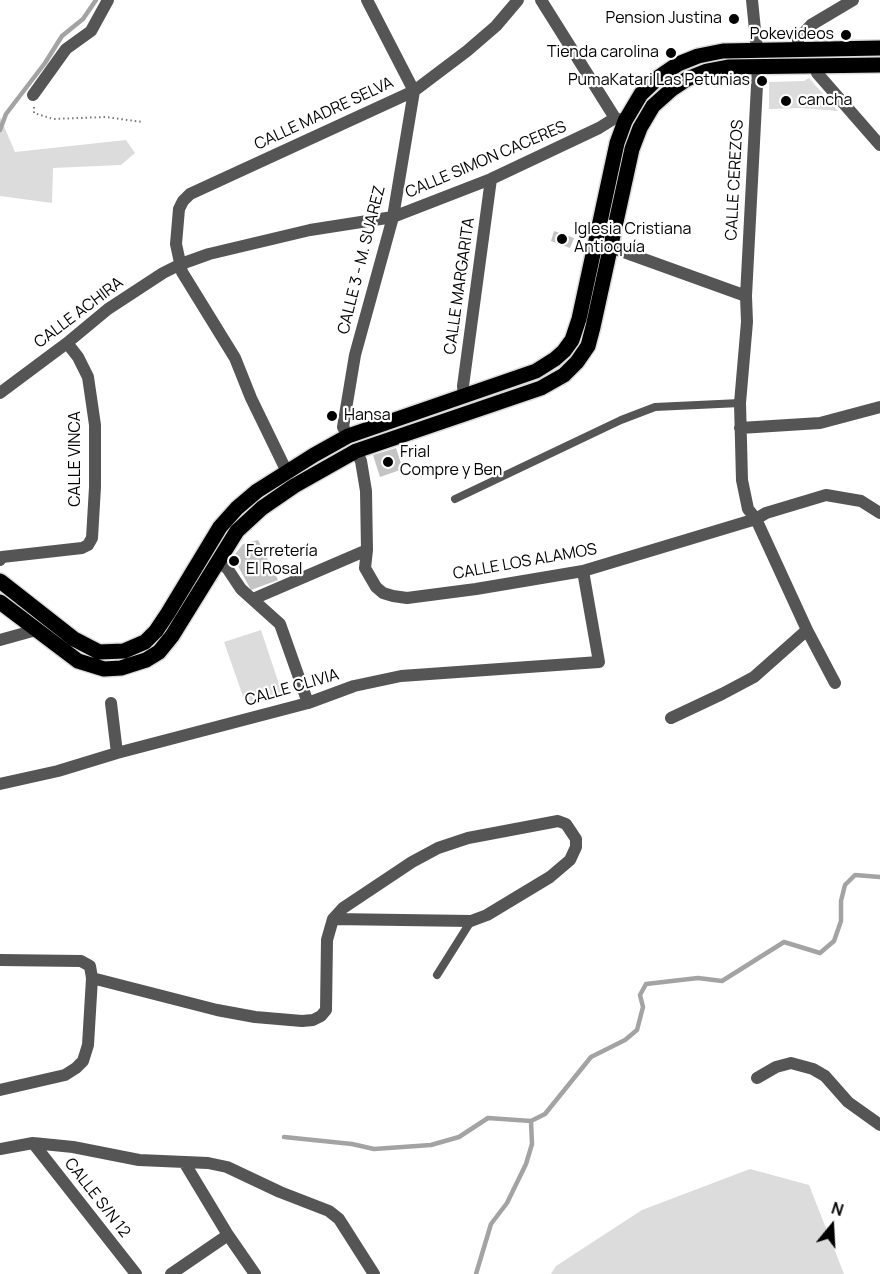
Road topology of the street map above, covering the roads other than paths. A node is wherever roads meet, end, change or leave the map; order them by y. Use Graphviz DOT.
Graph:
graph roads {
  1 [pos="108,0"];
  2 [pos="367,0"];
  3 [pos="518,0"];
  4 [pos="541,0"];
  5 [pos="752,0"];
  6 [pos="853,0"];
  7 [pos="880,48"];
  8 [pos="757,50"];
  9 [pos="798,50"];
  10 [pos="880,65"];
  11 [pos="758,66"];
  12 [pos="816,66"];
  13 [pos="414,91"];
  14 [pos="33,95"];
  15 [pos="620,120"];
  16 [pos="640,128"];
  17 [pos="880,145"];
  18 [pos="491,179"];
  19 [pos="393,218"];
  20 [pos="594,243"];
  21 [pos="610,247"];
  22 [pos="181,264"];
  23 [pos="746,296"];
  24 [pos="67,343"];
  25 [pos="0,393"];
  26 [pos="464,396"];
  27 [pos="740,403"];
  28 [pos="880,407"];
  29 [pos="470,412"];
  30 [pos="740,428"];
  31 [pos="348,436"];
  32 [pos="356,452"];
  33 [pos="290,479"];
  34 [pos="455,499"];
  35 [pos="880,513"];
  36 [pos="756,519"];
  37 [pos="368,550"];
  38 [pos="0,560"];
  39 [pos="217,561"];
  40 [pos="584,571"];
  41 [pos="0,581"];
  42 [pos="253,599"];
  43 [pos="0,602"];
  44 [pos="46,618"];
  45 [pos="36,630"];
  46 [pos="807,630"];
  47 [pos="0,640"];
  48 [pos="835,683"];
  49 [pos="111,703"];
  50 [pos="308,703"];
  51 [pos="671,718"];
  52 [pos="117,753"];
  53 [pos="0,784"];
  54 [pos="333,919"];
  55 [pos="471,921"];
  56 [pos="0,960"];
  57 [pos="437,975"];
  58 [pos="92,978"];
  59 [pos="757,1078"];
  60 [pos="0,1090"];
  61 [pos="880,1125"];
  62 [pos="33,1143"];
  63 [pos="0,1149"];
  64 [pos="184,1162"];
  65 [pos="228,1235"];
  66 [pos="136,1274"];
  67 [pos="171,1274"];
  68 [pos="255,1274"];
  69 [pos="374,1274"];
  1 -- 14 [label="street"];
  2 -- 13 [label="street"];
  3 -- 13 [label="street, CALLE MADRE SELVA"];
  4 -- 15 [label="street"];
  5 -- 8 [label="street"];
  6 -- 9 [label="street"];
  7 -- 9 [label="main road"];
  8 -- 9 [label="main road"];
  8 -- 11 [label="main road"];
  8 -- 15 [label="main road"];
  10 -- 12 [label="main road"];
  11 -- 12 [label="main road"];
  11 -- 16 [label="main road"];
  11 -- 23 [label="street, CALLE CEREZOS"];
  12 -- 17 [label="street"];
  13 -- 19 [label="street, CALLE 3 - M. SUAREZ"];
  13 -- 22 [label="street, CALLE MADRE SELVA"];
  15 -- 16 [label="main road"];
  15 -- 18 [label="street, CALLE SIMON CACERES"];
  15 -- 20 [label="main road"];
  16 -- 21 [label="main road"];
  18 -- 19 [label="street, CALLE SIMON CACERES"];
  18 -- 26 [label="street, CALLE MARGARITA"];
  19 -- 22 [label="street, CALLE SIMON CACERES"];
  19 -- 31 [label="street, CALLE 3 - M. SUAREZ"];
  20 -- 21 [label="main road"];
  20 -- 26 [label="main road"];
  21 -- 23 [label="street"];
  21 -- 29 [label="main road"];
  22 -- 24 [label="street, CALLE ACHIRA"];
  22 -- 33 [label="street, CALLE MADRE SELVA"];
  23 -- 27 [label="street, CALLE CEREZOS"];
  24 -- 25 [label="street, CALLE ACHIRA"];
  24 -- 38 [label="street, CALLE VINCA"];
  26 -- 29 [label="main road"];
  26 -- 31 [label="main road"];
  27 -- 30 [label="street, CALLE CEREZOS"];
  27 -- 34 [label="lane"];
  28 -- 30 [label="street"];
  29 -- 32 [label="main road"];
  30 -- 36 [label="street, CALLE CEREZOS"];
  31 -- 32 [label="main road"];
  31 -- 33 [label="main road"];
  32 -- 33 [label="main road"];
  32 -- 37 [label="street, CALLE LOS ALAMOS"];
  33 -- 39 [label="main road"];
  33 -- 44 [label="main road"];
  35 -- 36 [label="street, CALLE LOS ALAMOS"];
  36 -- 40 [label="street, CALLE LOS ALAMOS"];
  36 -- 46 [label="street, CALLE CEREZOS"];
  37 -- 40 [label="street, CALLE LOS ALAMOS"];
  37 -- 42 [label="street"];
  39 -- 42 [label="street"];
  39 -- 45 [label="main road"];
  40 -- 50 [label="street, CALLE CLIVIA"];
  41 -- 44 [label="main road"];
  42 -- 50 [label="street"];
  43 -- 45 [label="main road"];
  44 -- 45 [label="main road"];
  45 -- 47 [label="street"];
  46 -- 48 [label="street, CALLE CEREZOS"];
  46 -- 51 [label="street"];
  49 -- 52 [label="street"];
  50 -- 52 [label="street, CALLE CLIVIA"];
  52 -- 53 [label="street, CALLE CLIVIA"];
  54 -- 55 [label="street"];
  54 -- 55 [label="street"];
  54 -- 58 [label="street"];
  55 -- 57 [label="lane"];
  56 -- 58 [label="street"];
  58 -- 60 [label="street"];
  59 -- 61 [label="street"];
  62 -- 63 [label="street"];
  62 -- 64 [label="street"];
  62 -- 66 [label="street, CALLE S/N 12"];
  64 -- 65 [label="street"];
  64 -- 69 [label="street"];
  65 -- 67 [label="street"];
  65 -- 68 [label="street"];
}
